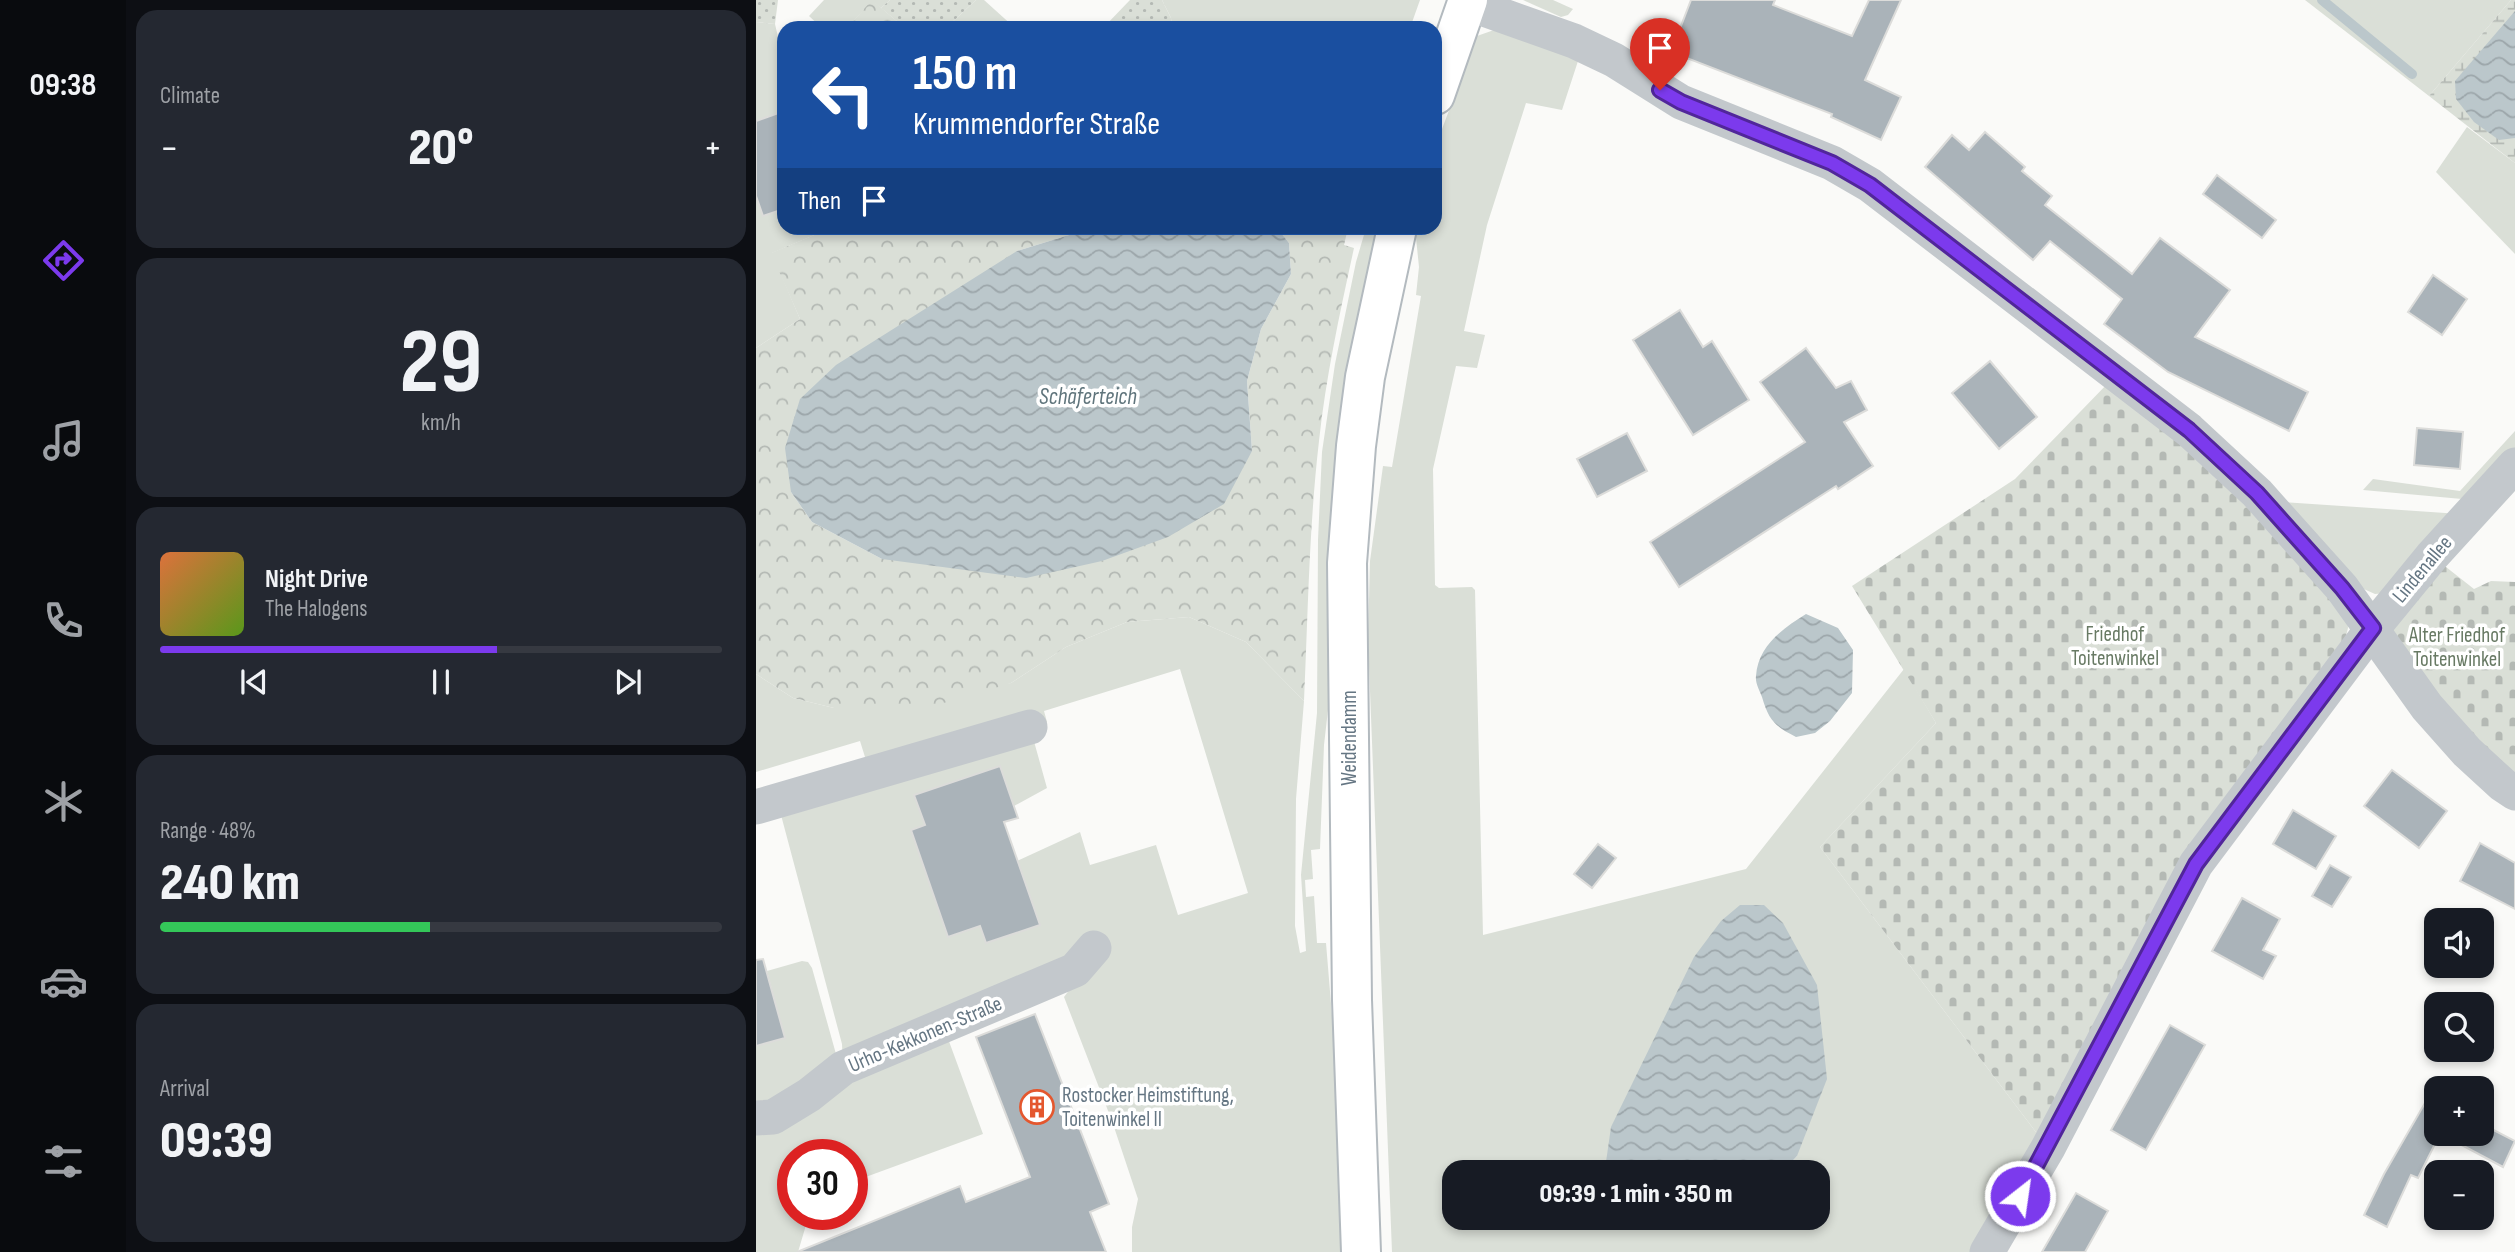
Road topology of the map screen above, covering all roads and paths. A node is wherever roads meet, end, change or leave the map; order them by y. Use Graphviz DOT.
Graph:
graph roads {
  1 [pos="1468,1"];
  2 [pos="1442,74"];
  3 [pos="1395,235"];
  4 [pos="2515,465"];
  5 [pos="2373,628"];
  6 [pos="1030,727"];
  7 [pos="2515,793"];
  8 [pos="756,807"];
  9 [pos="1094,948"];
  10 [pos="756,1118"];
  11 [pos="1361,1252"];
  12 [pos="1987,1252"];
  1 -- 2 [label="street"];
  1 -- 5 [label="street"];
  3 -- 11 [label="street, Weidendamm"];
  4 -- 5 [label="street, Lindenallee"];
  5 -- 7 [label="street"];
  5 -- 12 [label="street, Lindenallee"];
  6 -- 8 [label="street"];
  9 -- 10 [label="street, Urho-Kekkonen-Straße"];
}
